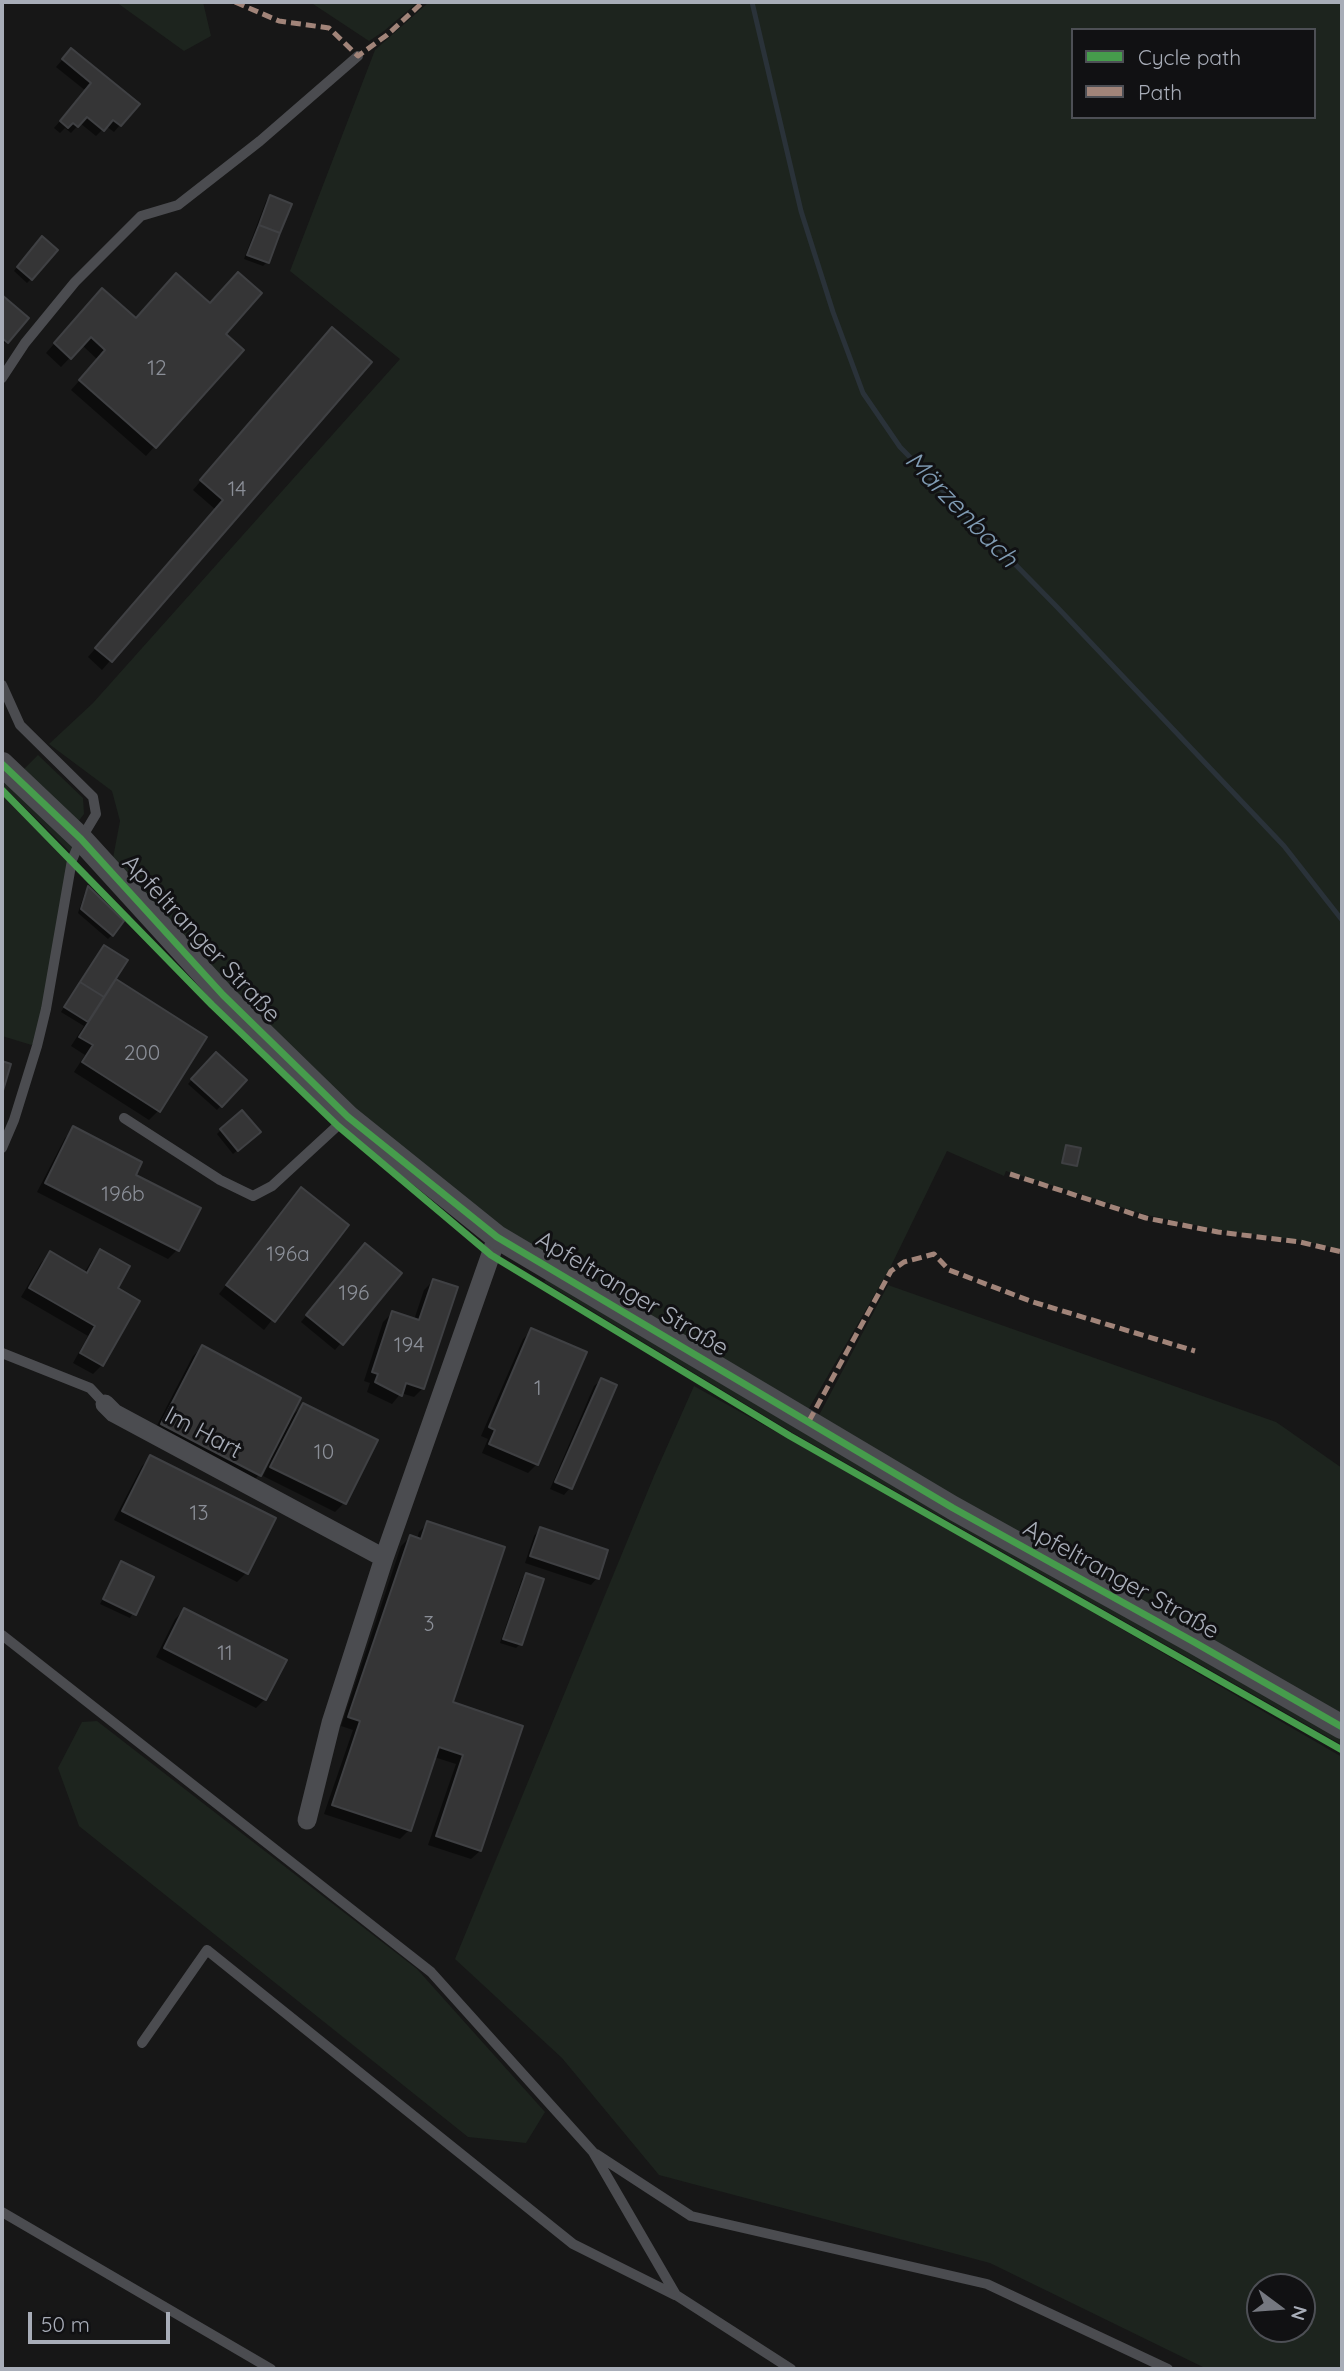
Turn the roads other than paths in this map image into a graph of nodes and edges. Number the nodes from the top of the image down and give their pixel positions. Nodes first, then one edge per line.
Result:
1 (358, 56) dead end
2 (2, 378) edge
3 (2, 684) edge
4 (2, 764) edge
5 (81, 839) junction
6 (348, 1116) junction
7 (124, 1118) dead end
8 (2, 1148) edge
9 (497, 1237) junction
10 (2, 1353) edge
11 (105, 1404) joint
12 (384, 1558) junction
13 (2, 1635) edge
14 (1342, 1727) edge
15 (307, 1820) dead end
16 (142, 2043) dead end
17 (593, 2152) junction
18 (2, 2212) edge
19 (676, 2295) junction
20 (271, 2369) edge
21 (791, 2369) edge
22 (1168, 2369) edge

1 - 2 lane
3 - 5 lane
4 - 5 street, Apfeltranger Straße
5 - 6 street, Apfeltranger Straße
5 - 8 lane
6 - 7 lane
6 - 9 street, Apfeltranger Straße
9 - 12 street
9 - 14 street, Apfeltranger Straße
10 - 11 lane, Im Hart
11 - 12 street, Im Hart
12 - 15 street
13 - 17 lane
16 - 19 lane
17 - 19 lane
17 - 22 lane
18 - 20 lane
19 - 21 lane

